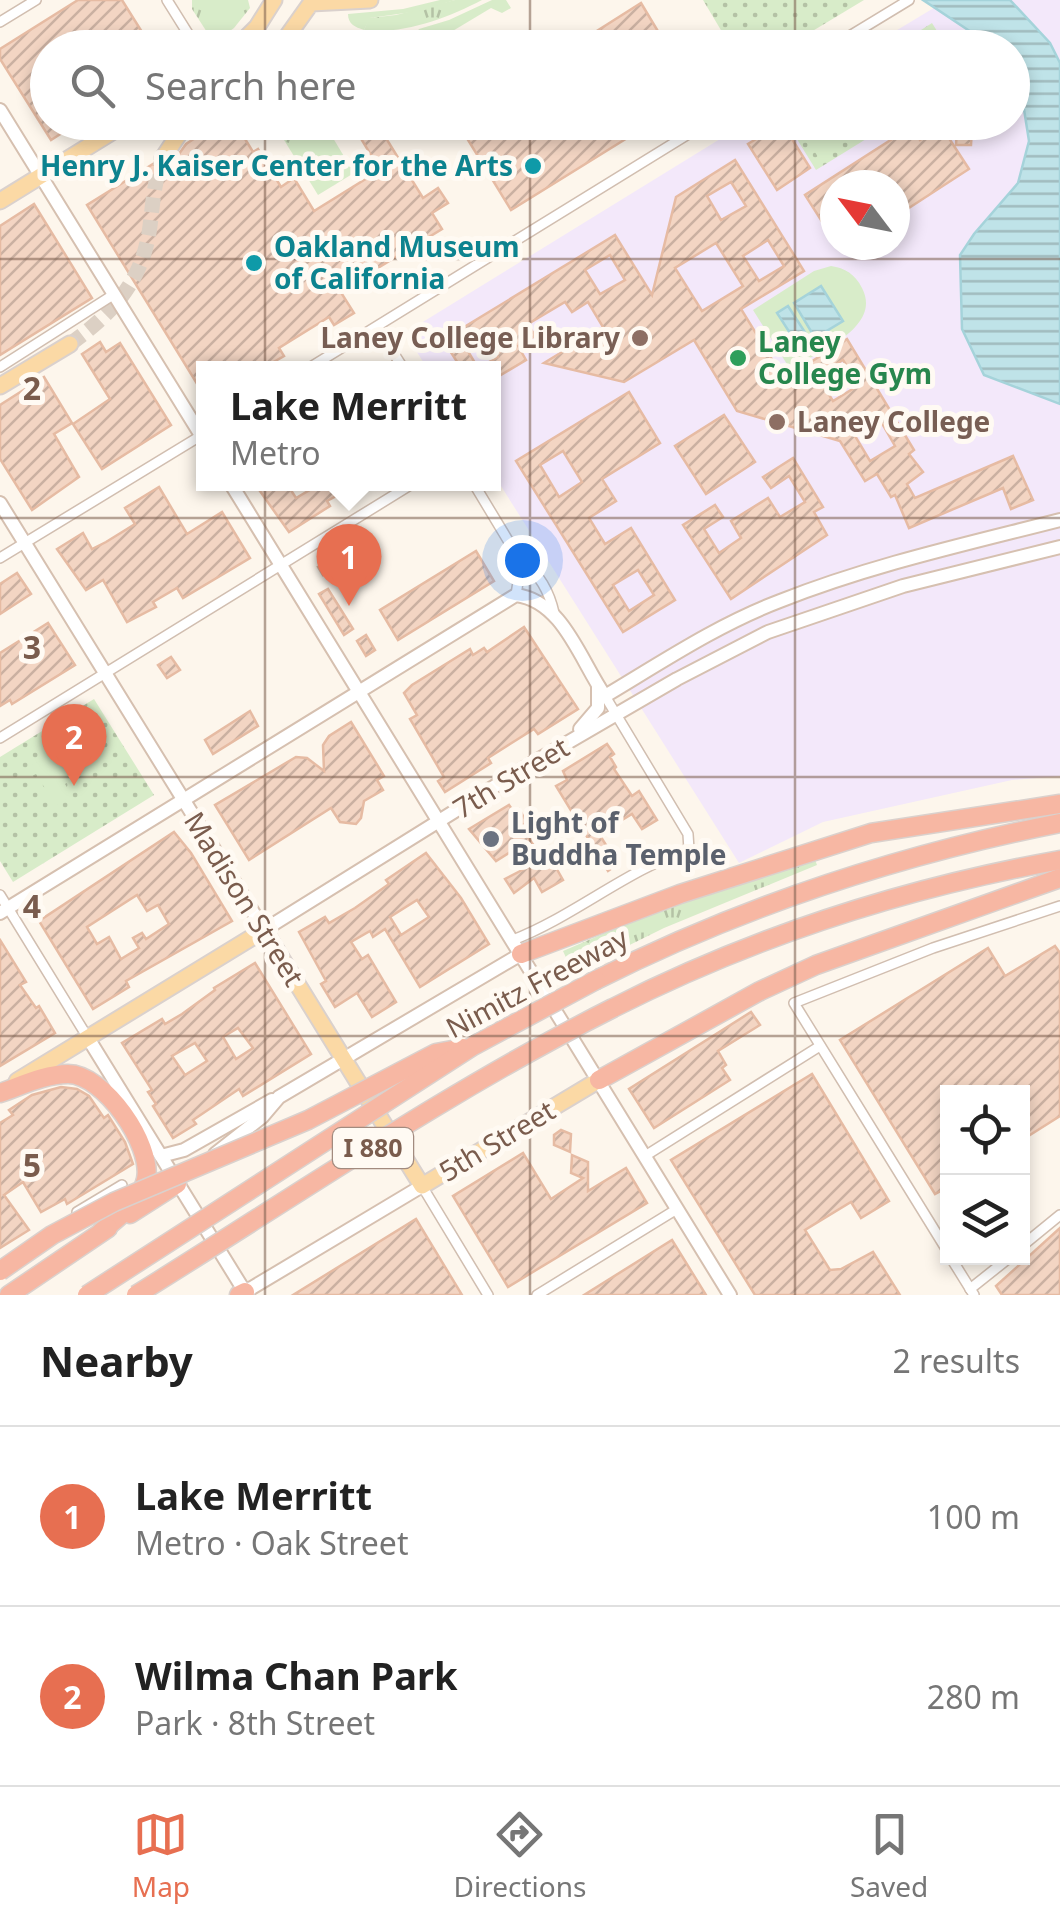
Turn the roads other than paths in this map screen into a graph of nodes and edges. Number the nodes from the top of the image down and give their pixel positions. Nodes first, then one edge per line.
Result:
1 (36, 0) edge
2 (168, 0) edge
3 (274, 0) edge
4 (370, 0) edge
5 (909, 0) edge
6 (306, 2) edge
7 (0, 22) edge
8 (186, 30) edge
9 (254, 30) edge
10 (290, 30) edge
11 (858, 30) edge
12 (0, 110) edge
13 (99, 140) edge
14 (175, 140) edge
15 (679, 140) edge
16 (163, 158) tunnel mouth
17 (41, 176) junction
18 (0, 202) edge
19 (114, 295) junction
20 (377, 327) junction
21 (70, 344) tunnel mouth
22 (321, 361) edge
23 (399, 361) edge
24 (0, 368) edge
25 (0, 386) edge
26 (196, 425) edge
27 (196, 440) edge
28 (234, 491) edge
29 (401, 491) edge
30 (478, 491) edge
31 (0, 502) edge
32 (1060, 520) edge
33 (25, 543) junction
34 (1060, 547) edge
35 (0, 558) edge
36 (521, 562) junction
37 (280, 565) junction
38 (516, 594) junction
39 (554, 613) junction
40 (105, 673) junction
41 (601, 690) junction
42 (359, 692) junction
43 (618, 715) junction
44 (0, 738) edge
45 (524, 768) junction
46 (184, 800) junction
47 (1060, 804) edge
48 (440, 822) junction
49 (1060, 823) edge
50 (1060, 860) edge
51 (1060, 878) edge
52 (0, 895) edge
53 (1060, 906) edge
54 (4, 911) edge
55 (264, 930) junction
56 (517, 947) junction
57 (88, 1038) junction
58 (474, 1046) junction
59 (820, 1046) junction
60 (344, 1060) junction
61 (598, 1080) junction
62 (0, 1092) edge
63 (278, 1097) junction
64 (161, 1156) junction
65 (645, 1156) junction
66 (177, 1184) junction
67 (122, 1185) dead end
68 (422, 1186) junction
69 (678, 1209) junction
70 (1060, 1215) edge
71 (101, 1232) junction
72 (1030, 1239) edge
73 (940, 1240) edge
74 (0, 1260) edge
75 (955, 1265) edge
76 (1001, 1265) edge
77 (0, 1271) edge
78 (972, 1292) edge
79 (243, 1294) edge
80 (9, 1295) edge
81 (87, 1295) edge
82 (136, 1295) edge
83 (488, 1295) edge
84 (537, 1295) edge
85 (730, 1295) edge

1 - 7 street
2 - 8 street
3 - 9 main road
4 - 6 main road
5 - 11 street
6 - 10 main road
12 - 17 main road
13 - 17 main road
14 - 16 main road
15 - 20 street
17 - 18 main road
17 - 19 main road
19 - 24 street
19 - 26 main road
20 - 22 street
20 - 23 street
21 - 25 main road
27 - 33 street
28 - 37 main road
29 - 37 street
30 - 36 street
31 - 33 main road, Madison Street
32 - 41 main road
33 - 35 street
33 - 40 main road, Madison Street
34 - 43 main road, 7th Street
36 - 38 street
36 - 39 street
37 - 40 street
37 - 42 main road
38 - 39 main road
38 - 42 main road
39 - 41 main road
40 - 44 street
40 - 46 main road, Madison Street
41 - 43 street
41 - 45 main road
42 - 46 main road
42 - 48 main road
43 - 45 main road, 7th Street
43 - 56 street
45 - 48 main road, 7th Street
46 - 54 main road
46 - 55 main road, Madison Street
47 - 56 highway
48 - 55 main road, 7th Street
48 - 56 main road
49 - 58 highway, Nimitz Freeway / I 880, bridge
50 - 82 highway, Nimitz Freeway / I 880, bridge
51 - 61 highway
52 - 54 street
53 - 59 street
54 - 57 street
55 - 57 main road, 7th Street
55 - 60 main road, Madison Street
56 - 60 main road
56 - 61 main road
57 - 62 main road, 7th Street
57 - 64 main road
58 - 77 highway, bridge
58 - 81 highway, Nimitz Freeway / I 880, bridge
59 - 65 street
59 - 73 street
60 - 63 main road
60 - 68 main road, Madison Street
61 - 65 main road
61 - 68 main road, 5th Street
62 - 71 highway
63 - 64 main road
63 - 66 main road
64 - 66 main road
65 - 69 main road
66 - 71 highway
66 - 79 main road
67 - 74 street
68 - 79 main road, 5th Street
68 - 83 street, Madison Street
69 - 84 street
69 - 85 main road
70 - 72 street
71 - 80 highway
75 - 78 street
76 - 78 street

